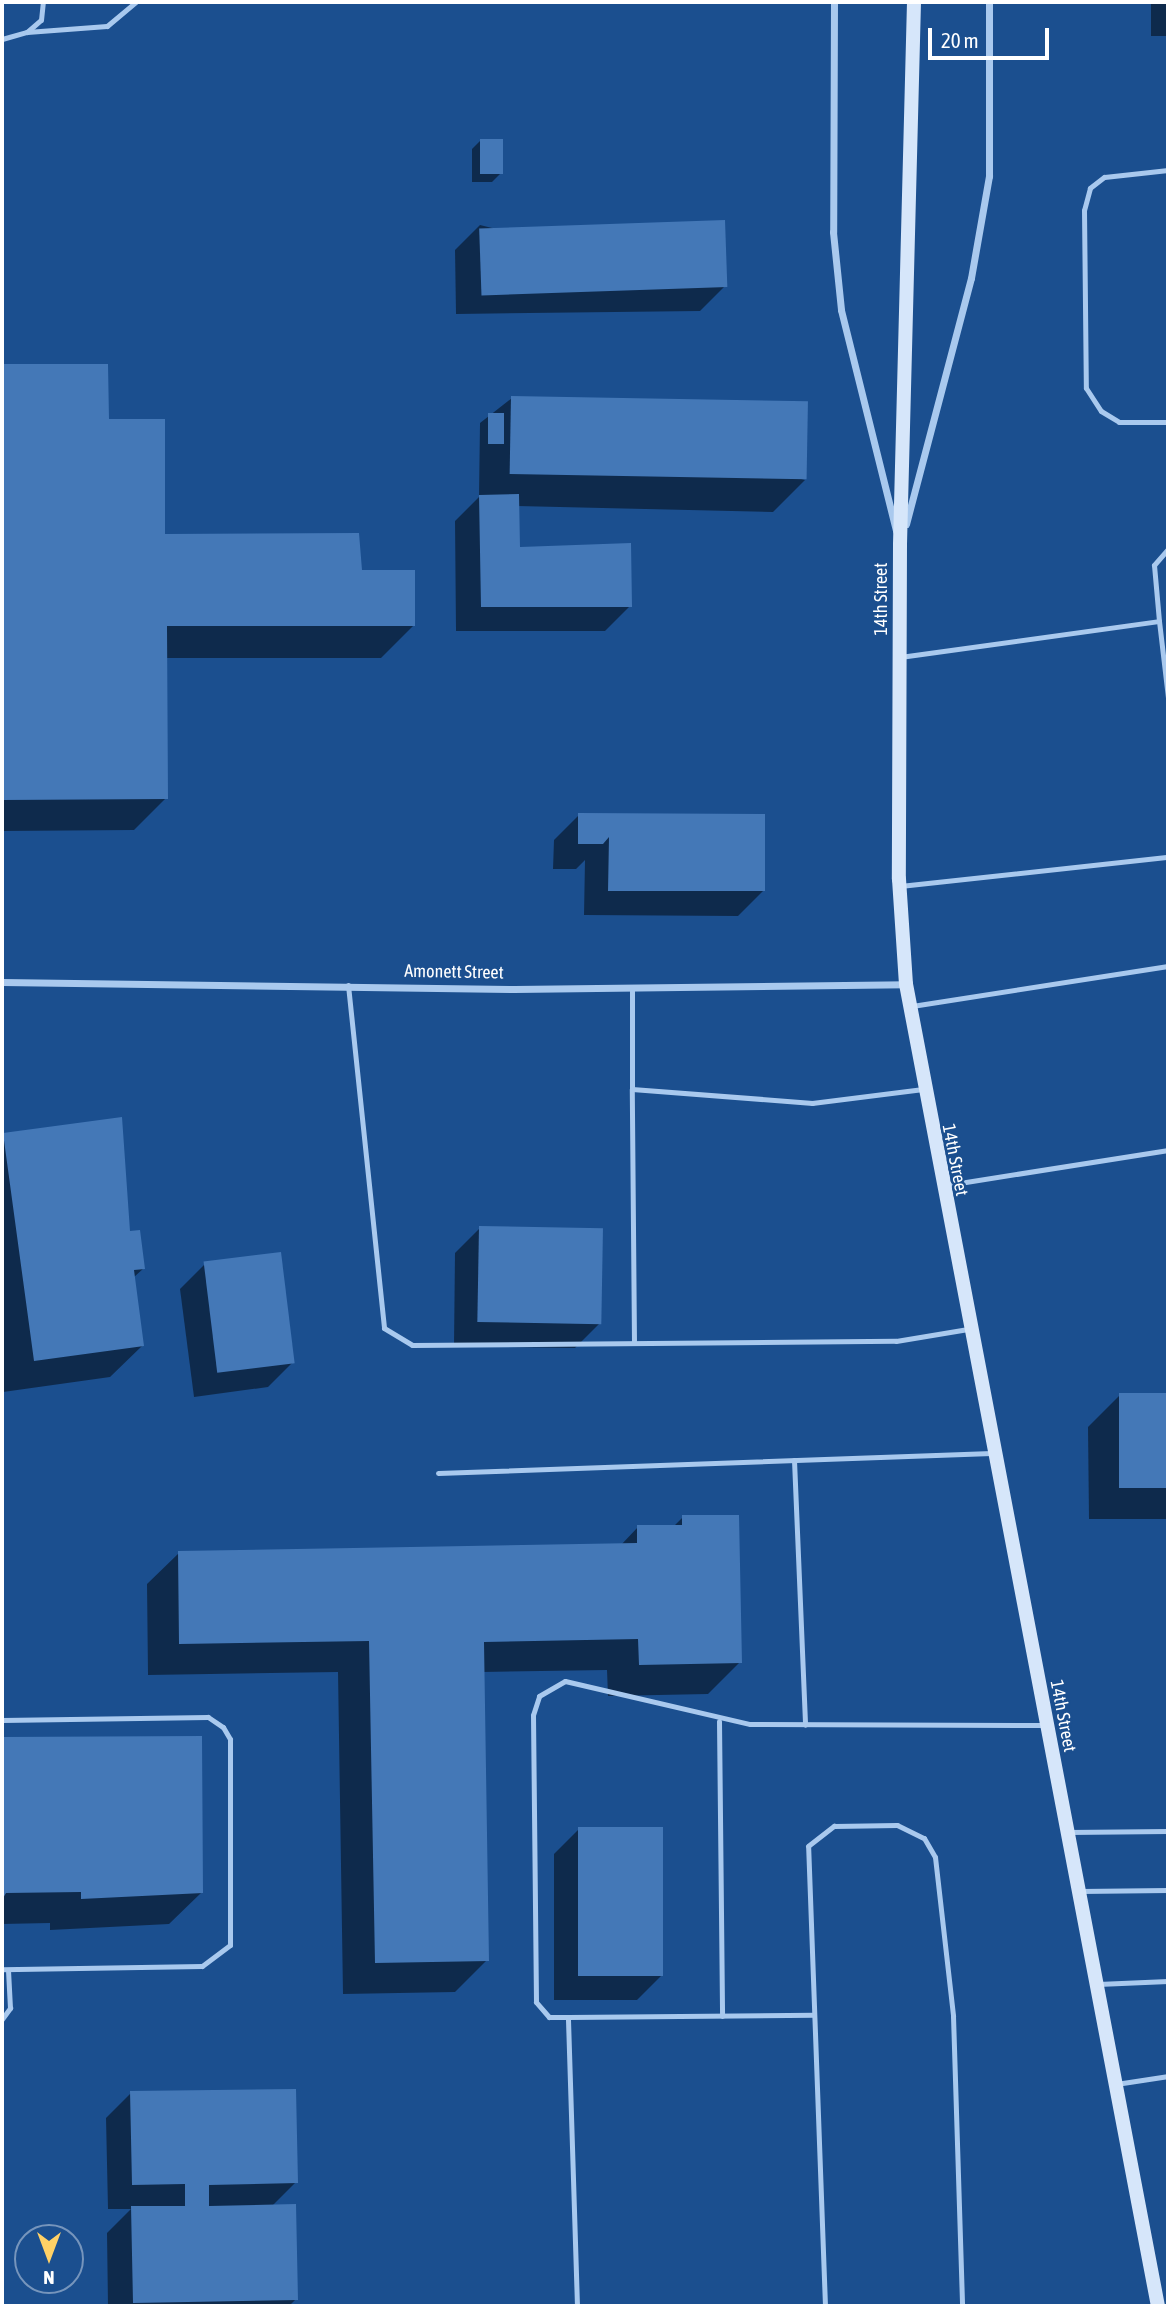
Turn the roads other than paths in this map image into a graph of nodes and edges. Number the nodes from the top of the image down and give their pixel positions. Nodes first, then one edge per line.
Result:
1 (43, 2) edge
2 (136, 2) edge
3 (834, 2) edge
4 (914, 2) edge
5 (989, 2) edge
6 (27, 32) junction
7 (2, 39) edge
8 (1168, 170) edge
9 (1168, 422) edge
10 (900, 545) junction
11 (1168, 549) edge
12 (1159, 621) junction
13 (900, 657) junction
14 (1168, 698) edge
15 (1168, 857) edge
16 (900, 886) junction
17 (1168, 966) edge
18 (2, 982) edge
19 (906, 984) junction
20 (348, 985) junction
21 (632, 988) junction
22 (910, 1006) junction
23 (632, 1089) junction
24 (923, 1089) junction
25 (1168, 1150) edge
26 (940, 1186) junction
27 (968, 1329) junction
28 (634, 1343) junction
29 (992, 1452) junction
30 (794, 1460) junction
31 (438, 1473) dead end
32 (2, 1720) edge
33 (719, 1721) junction
34 (805, 1725) junction
35 (1045, 1726) junction
36 (1168, 1831) edge
37 (1065, 1832) junction
38 (1168, 1890) edge
39 (1077, 1891) junction
40 (5, 1970) edge
41 (1168, 1980) edge
42 (1096, 1984) junction
43 (814, 2015) junction
44 (722, 2016) junction
45 (568, 2017) junction
46 (2, 2019) edge
47 (1168, 2076) edge
48 (1115, 2084) junction
49 (1160, 2297) edge
50 (577, 2306) edge
51 (825, 2306) edge
52 (962, 2306) edge

1 - 6 lane
2 - 6 lane
3 - 10 street
4 - 10 street, 14th Street
5 - 10 street
6 - 7 lane
8 - 9 lane
10 - 13 street, 14th Street
11 - 12 lane
12 - 13 lane
12 - 14 lane
13 - 16 street, 14th Street
15 - 16 lane
16 - 19 street, 14th Street
17 - 22 lane
18 - 20 street, Amonett Street
19 - 21 street, Amonett Street
19 - 22 street, 14th Street
20 - 21 street, Amonett Street
20 - 28 lane
21 - 23 lane
22 - 24 street, 14th Street
23 - 24 lane
23 - 28 lane
24 - 26 street, 14th Street
25 - 26 lane
26 - 27 street, 14th Street
27 - 28 lane
27 - 29 street, 14th Street
29 - 30 lane
29 - 35 street, 14th Street
30 - 31 lane
30 - 34 lane
32 - 40 lane
33 - 34 lane
33 - 44 lane
33 - 45 lane
34 - 35 lane
35 - 37 street, 14th Street
36 - 37 lane
37 - 39 street, 14th Street
38 - 39 lane
39 - 42 street, 14th Street
40 - 46 lane
41 - 42 lane
42 - 48 street, 14th Street
43 - 44 lane
43 - 51 lane
43 - 52 lane
44 - 45 lane
45 - 50 lane
47 - 48 lane
48 - 49 street, 14th Street

